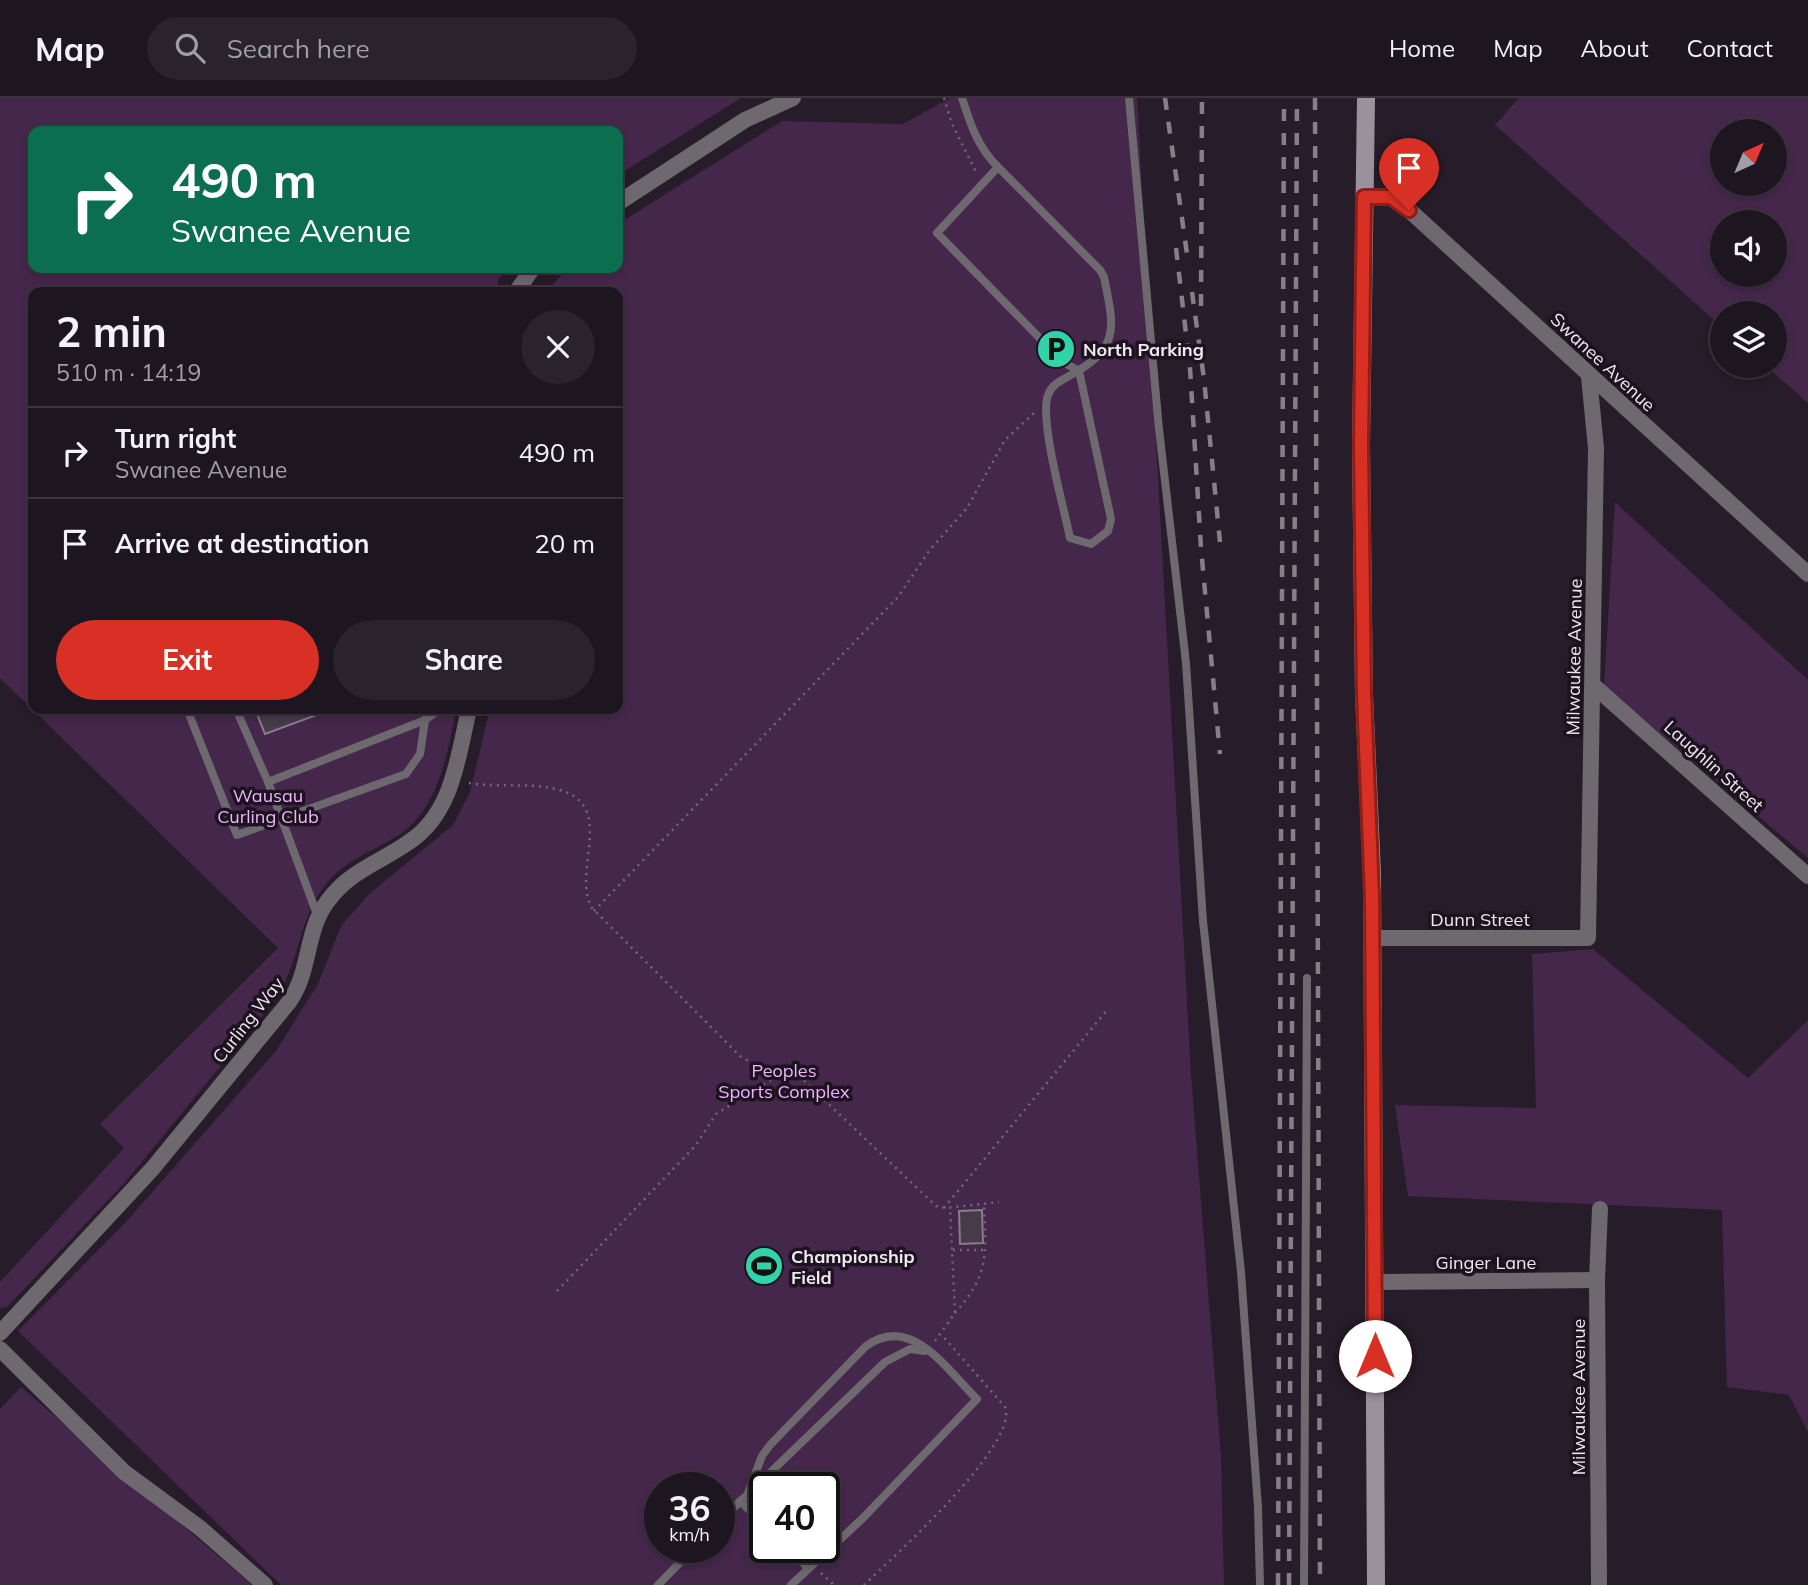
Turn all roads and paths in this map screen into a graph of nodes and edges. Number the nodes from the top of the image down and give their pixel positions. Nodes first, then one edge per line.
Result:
1 (793, 98) edge
2 (944, 98) edge
3 (962, 98) edge
4 (1129, 98) edge
5 (1366, 98) edge
6 (998, 167) junction
7 (976, 174) dead end
8 (1364, 197) junction
9 (623, 200) edge
10 (1079, 371) junction
11 (1589, 377) junction
12 (1046, 404) junction
13 (1808, 574) edge
14 (1594, 685) junction
15 (189, 714) edge
16 (238, 714) edge
17 (433, 714) edge
18 (468, 714) edge
19 (425, 720) junction
20 (452, 778) junction
21 (268, 782) junction
22 (282, 818) junction
23 (1808, 876) edge
24 (594, 911) junction
25 (318, 917) junction
26 (1373, 938) junction
27 (1588, 938) joint
28 (1307, 978) dead end
29 (1107, 1010) dead end
30 (785, 1071) junction
31 (999, 1202) dead end
32 (984, 1204) junction
33 (944, 1208) junction
34 (950, 1208) junction
35 (1600, 1209) dead end
36 (953, 1250) junction
37 (986, 1250) junction
38 (1597, 1280) junction
39 (1375, 1282) junction
40 (557, 1290) dead end
41 (955, 1313) junction
42 (0, 1333) edge
43 (941, 1334) junction
44 (0, 1349) edge
45 (928, 1352) junction
46 (748, 1493) junction
47 (740, 1501) junction
48 (735, 1506) edge
49 (749, 1510) edge
50 (679, 1563) edge
51 (806, 1563) edge
52 (810, 1566) junction
53 (265, 1585) edge
54 (658, 1585) edge
55 (791, 1585) edge
56 (834, 1585) edge
57 (864, 1585) edge
58 (1260, 1585) edge
59 (1304, 1585) edge
60 (1376, 1585) edge
61 (1599, 1585) edge

1 - 9 street
2 - 7 path
3 - 6 lane
4 - 58 lane
5 - 8 street
6 - 10 lane
6 - 10 lane
8 - 11 street, Swanee Avenue
8 - 26 street
10 - 12 lane
10 - 12 lane
11 - 13 street, Swanee Avenue
11 - 14 street, Milwaukee Avenue
12 - 24 path
14 - 23 street, Laughlin Street
14 - 27 street, Milwaukee Avenue
15 - 22 lane
16 - 21 lane
17 - 19 lane
18 - 20 street, Curling Way
19 - 21 lane
19 - 22 lane
20 - 24 path
20 - 25 street, Curling Way
21 - 22 lane
22 - 25 lane
24 - 30 path
25 - 42 street, Curling Way
26 - 27 street, Dunn Street
26 - 39 street
28 - 59 lane
29 - 33 path
30 - 33 path
30 - 40 path
31 - 32 path
32 - 34 path
32 - 37 path
33 - 34 path
34 - 36 path
35 - 38 street, Milwaukee Avenue
36 - 37 path
36 - 41 path
37 - 41 path
38 - 39 street, Ginger Lane
38 - 61 street, Milwaukee Avenue
39 - 60 street
41 - 43 path
43 - 45 path
43 - 57 path
44 - 53 street
45 - 46 lane
45 - 46 lane
45 - 52 lane
46 - 47 lane
47 - 48 lane
47 - 49 lane
50 - 54 lane
51 - 52 lane
52 - 55 lane
52 - 56 path

